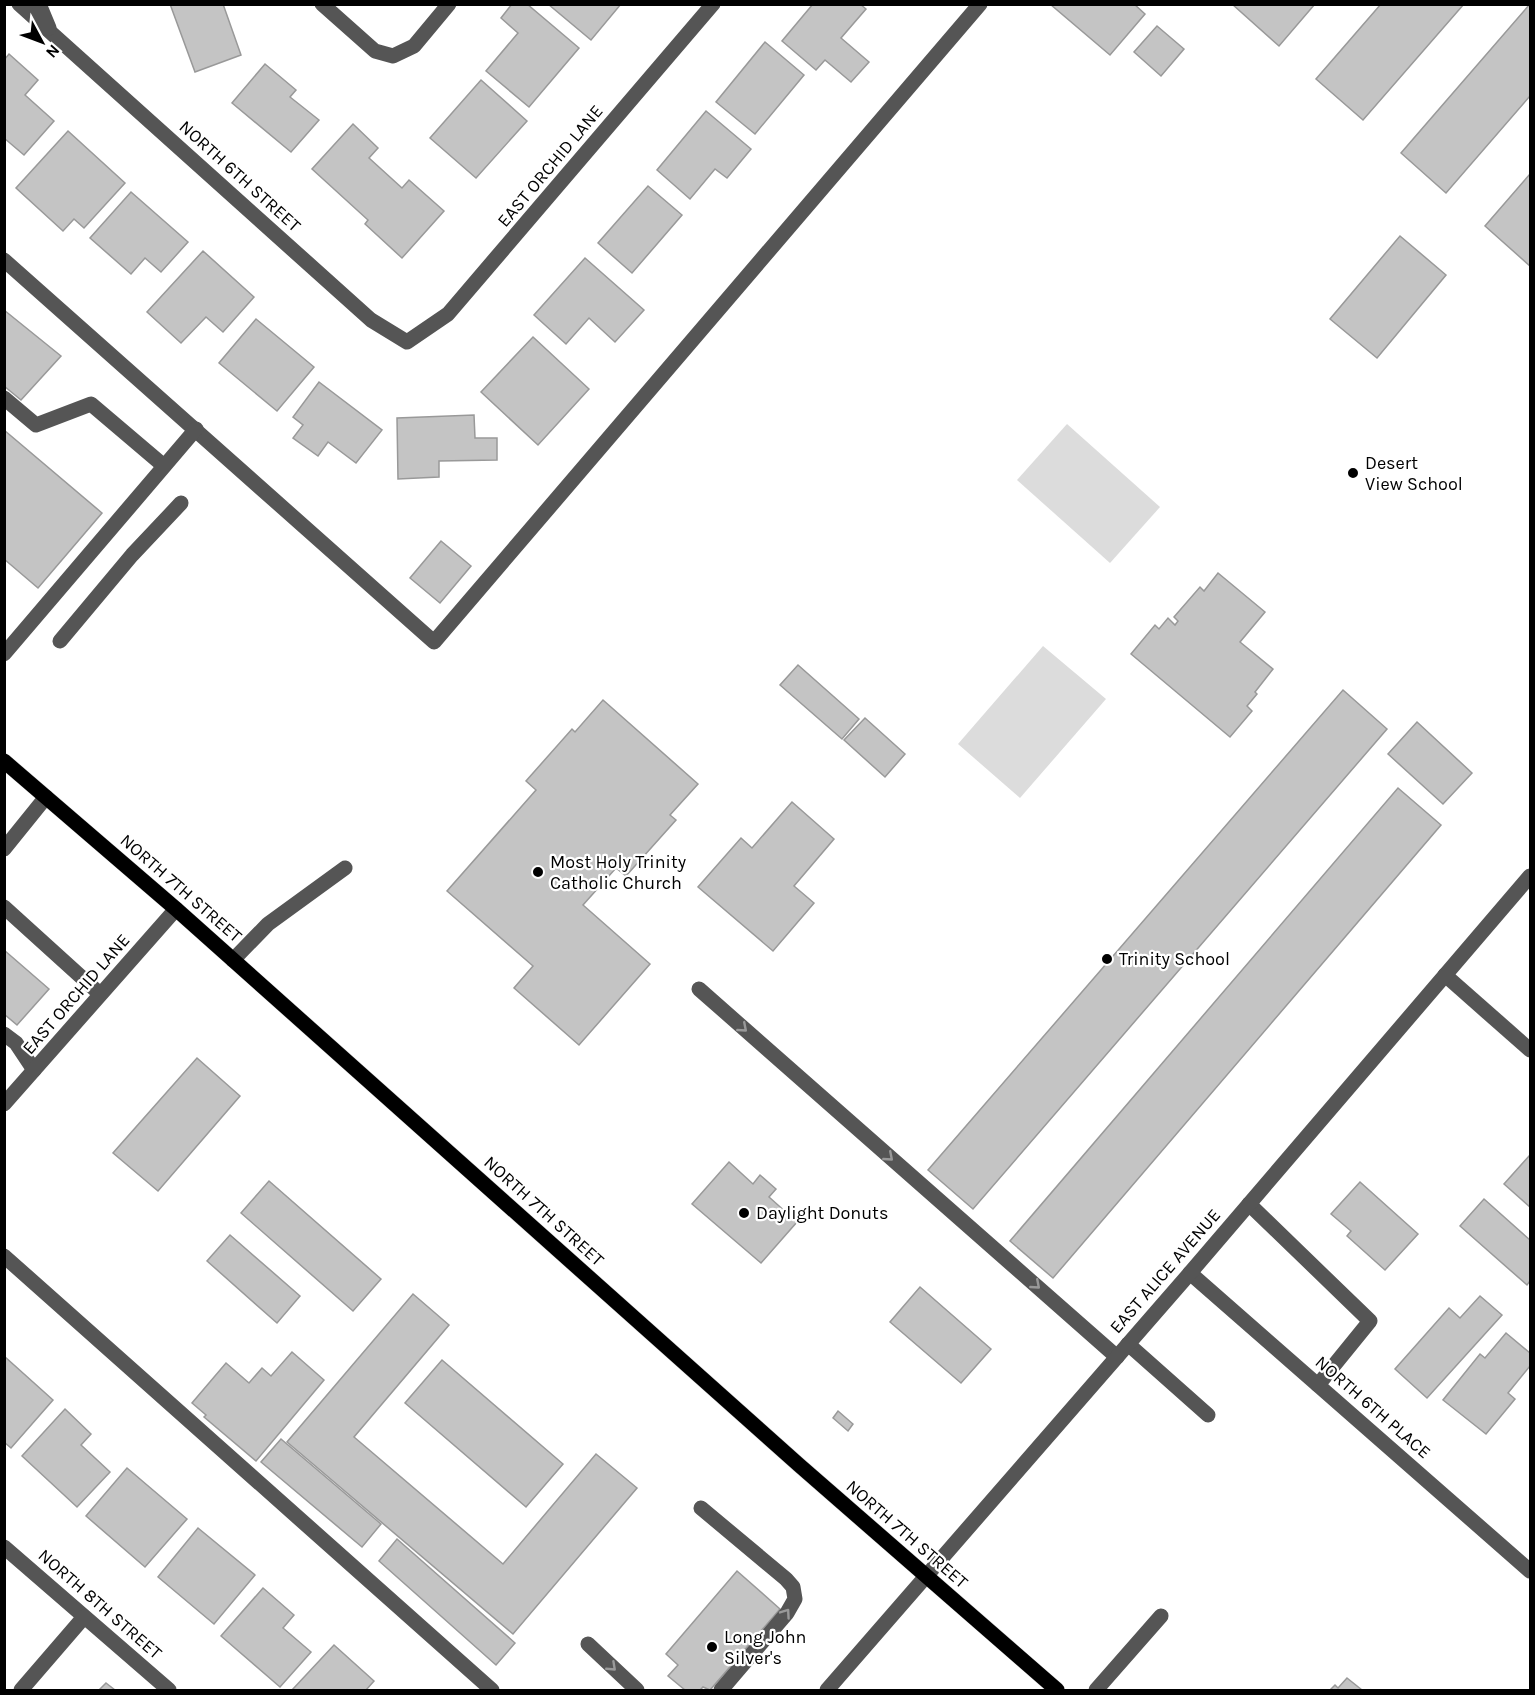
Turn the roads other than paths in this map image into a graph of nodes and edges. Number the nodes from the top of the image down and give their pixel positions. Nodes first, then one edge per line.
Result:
1 (19, 4) edge
2 (39, 4) edge
3 (322, 4) edge
4 (449, 4) edge
5 (713, 4) edge
6 (980, 4) edge
7 (52, 33) junction
8 (4, 260) edge
9 (407, 342) joint
10 (4, 398) edge
11 (196, 429) junction
12 (164, 466) junction
13 (181, 503) dead end
14 (60, 641) dead end
15 (4, 654) edge
16 (4, 761) edge
17 (46, 797) junction
18 (4, 849) edge
19 (345, 868) dead end
20 (1530, 876) edge
21 (4, 907) edge
22 (176, 909) junction
23 (233, 960) junction
24 (1445, 975) junction
25 (699, 989) dead end
26 (100, 994) junction
27 (4, 1034) edge
28 (1530, 1050) edge
29 (34, 1071) junction
30 (4, 1104) edge
31 (1249, 1204) junction
32 (4, 1256) edge
33 (1190, 1273) junction
34 (1128, 1344) junction
35 (1117, 1357) junction
36 (1318, 1385) junction
37 (1208, 1415) dead end
38 (701, 1508) dead end
39 (4, 1547) edge
40 (1530, 1571) edge
41 (926, 1577) junction
42 (1161, 1616) dead end
43 (84, 1617) junction
44 (588, 1644) dead end
45 (21, 1690) edge
46 (169, 1690) edge
47 (492, 1690) edge
48 (637, 1690) edge
49 (721, 1690) edge
50 (827, 1690) edge
51 (1057, 1690) edge
52 (1096, 1690) edge

1 - 7 street, NORTH 6TH STREET
2 - 7 street, NORTH 6TH STREET
3 - 4 street
5 - 9 street, EAST ORCHID LANE
6 - 11 street
7 - 9 street, NORTH 6TH STREET
8 - 11 street
10 - 12 street
11 - 12 street
12 - 15 street
13 - 14 street
16 - 17 main road, NORTH 7TH STREET
17 - 18 street
17 - 22 main road, NORTH 7TH STREET
19 - 23 street
20 - 24 street, EAST ALICE AVENUE
21 - 26 street
22 - 23 main road, NORTH 7TH STREET
22 - 26 street, EAST ORCHID LANE
23 - 41 main road, NORTH 7TH STREET
24 - 28 street
24 - 31 street, EAST ALICE AVENUE
25 -> 35 street
26 - 29 street, EAST ORCHID LANE
27 - 29 street
29 - 30 street, EAST ORCHID LANE
31 - 33 street, EAST ALICE AVENUE
31 - 36 street
32 - 47 street
33 - 34 street, EAST ALICE AVENUE
33 - 36 street, NORTH 6TH PLACE
34 - 35 street, EAST ALICE AVENUE
34 - 37 street
35 - 41 street, EAST ALICE AVENUE
36 - 40 street, NORTH 6TH PLACE
49 -> 38 street
39 - 43 street, NORTH 8TH STREET
41 - 50 street, EAST ALICE AVENUE
41 - 51 main road, NORTH 7TH STREET
42 - 52 street
43 - 45 street
43 - 46 street, NORTH 8TH STREET
44 -> 48 street

